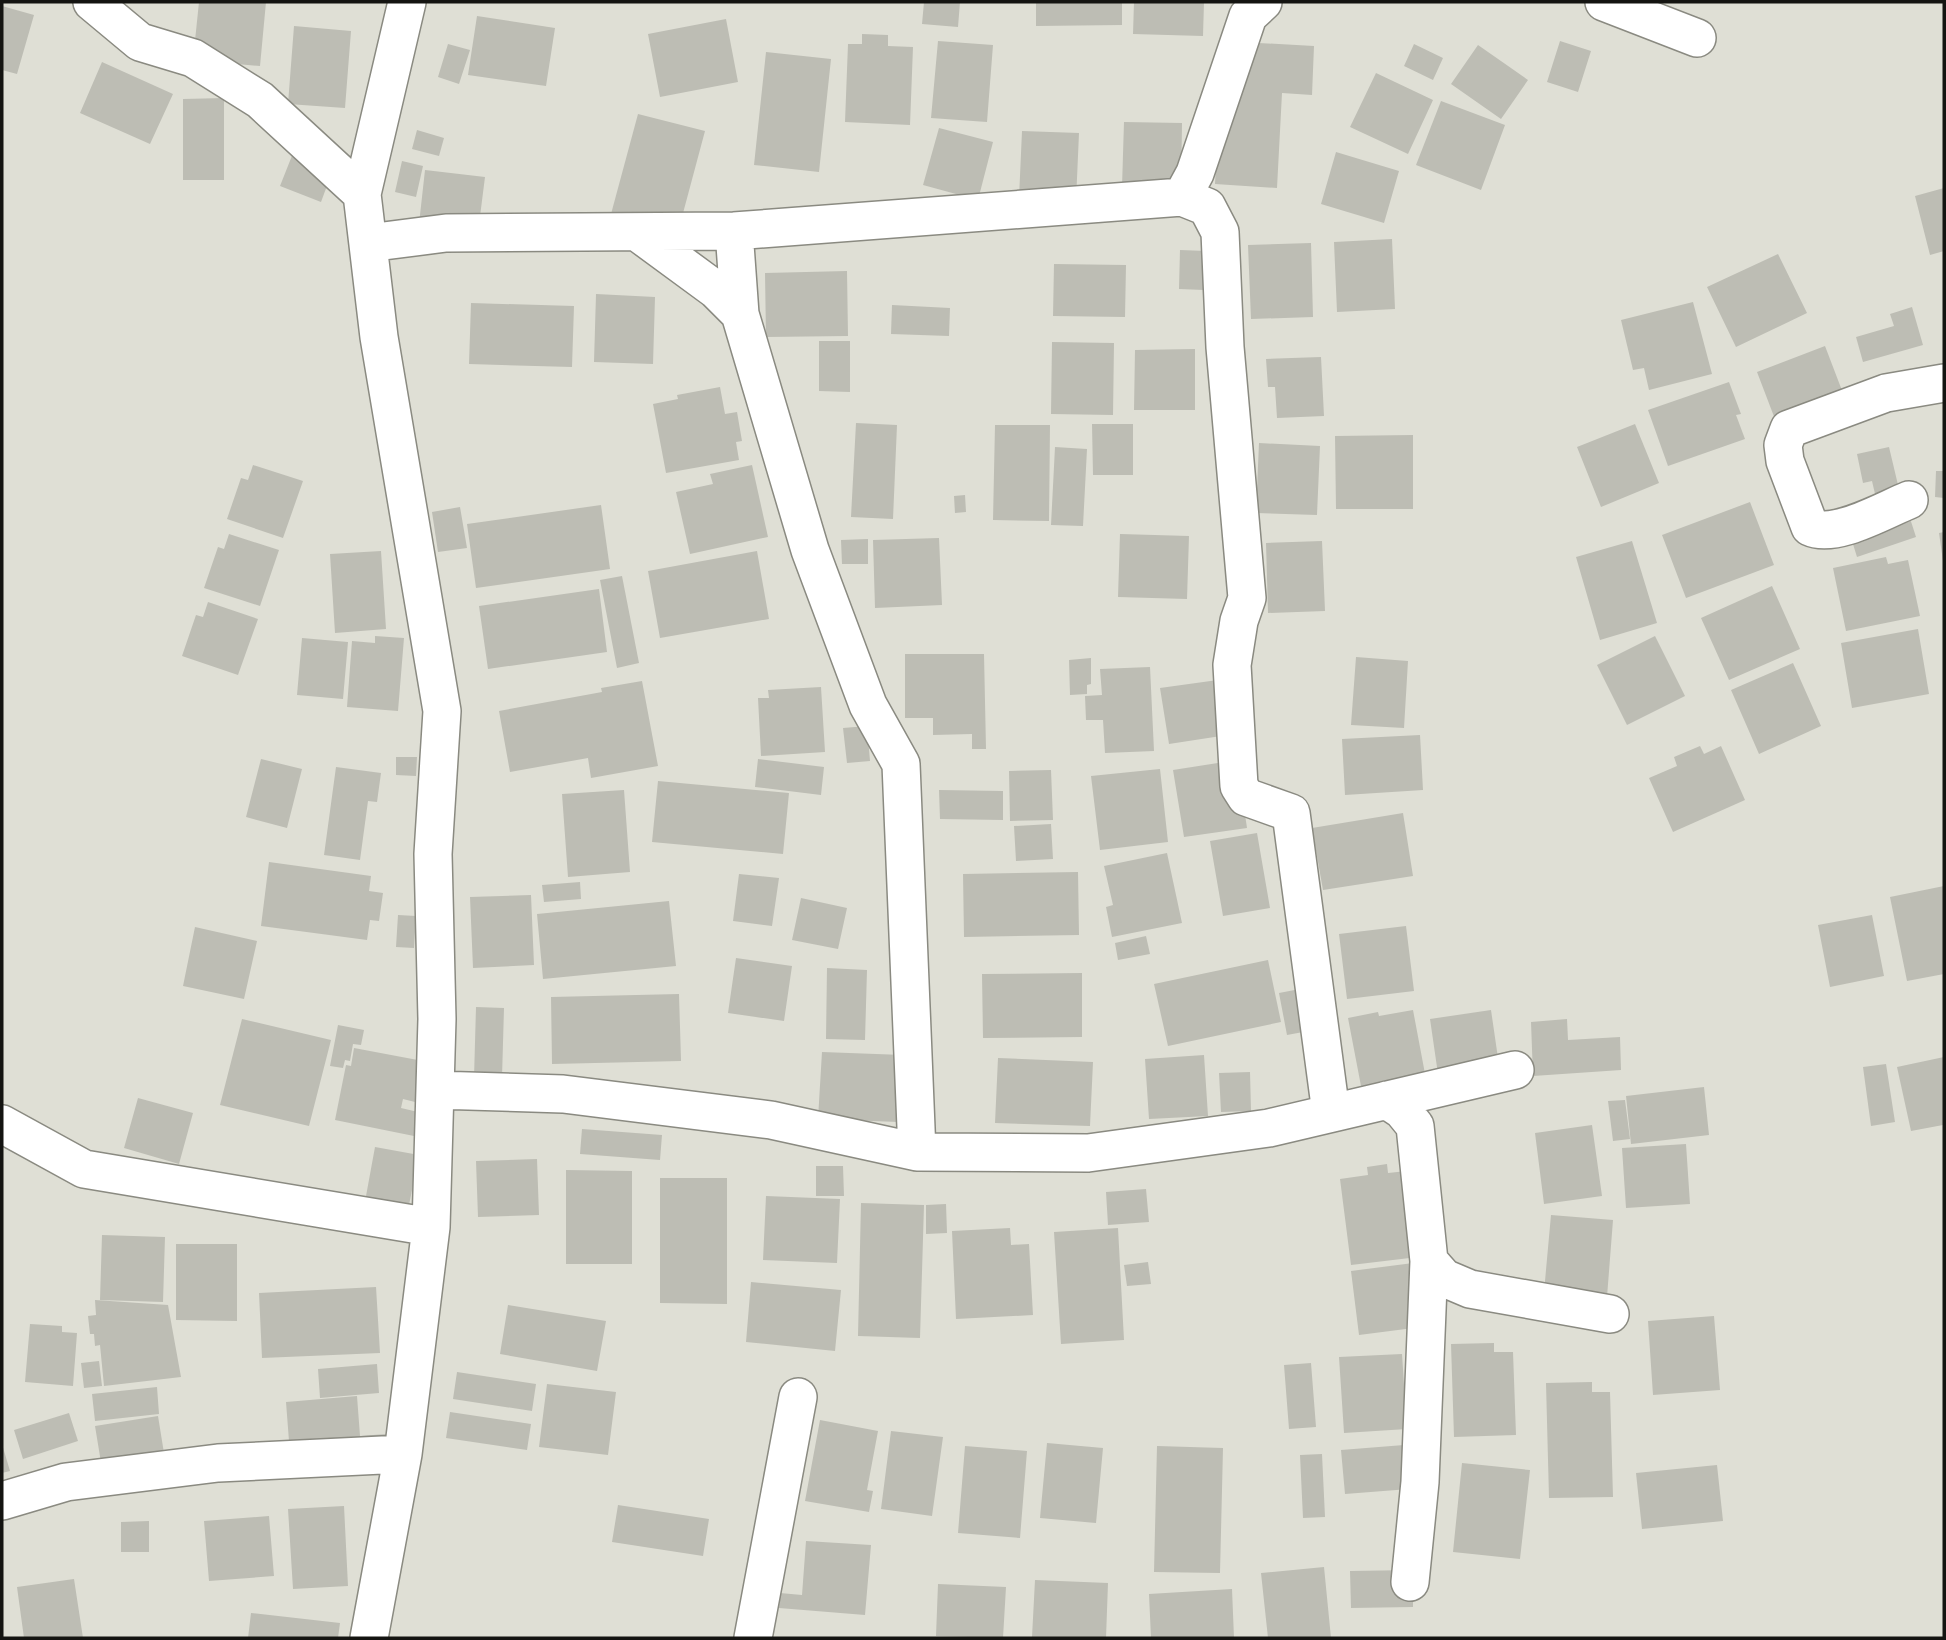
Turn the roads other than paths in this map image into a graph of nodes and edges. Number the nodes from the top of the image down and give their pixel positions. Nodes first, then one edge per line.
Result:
1 (92, 2) edge
2 (407, 2) edge
3 (1263, 2) edge
4 (1605, 2) edge
5 (1697, 38) dead end
6 (362, 194) junction
7 (1182, 197) junction
8 (734, 231) junction
9 (637, 232) junction
10 (368, 243) junction
11 (740, 314) junction
12 (1944, 383) edge
13 (1909, 500) dead end
14 (1515, 1070) dead end
15 (435, 1090) junction
16 (1387, 1100) junction
17 (1331, 1114) junction
18 (2, 1124) edge
19 (917, 1152) junction
20 (431, 1227) junction
21 (1429, 1261) junction
22 (1611, 1314) dead end
23 (798, 1397) dead end
24 (403, 1454) junction
25 (2, 1501) edge
26 (1410, 1582) dead end
27 (369, 1638) edge
28 (753, 1638) edge

1 - 6 street
2 - 6 street
3 - 7 street
4 - 5 street
6 - 10 street
7 - 8 street
7 - 17 street
8 - 9 street
8 - 11 street
9 - 10 street
9 - 11 street
10 - 15 street
11 - 19 street
12 - 13 street
14 - 16 street
15 - 19 street
15 - 20 street
16 - 17 street
16 - 21 street
17 - 19 street
18 - 20 street
20 - 24 street
21 - 22 street
21 - 26 street
23 - 28 street
24 - 25 street
24 - 27 street

